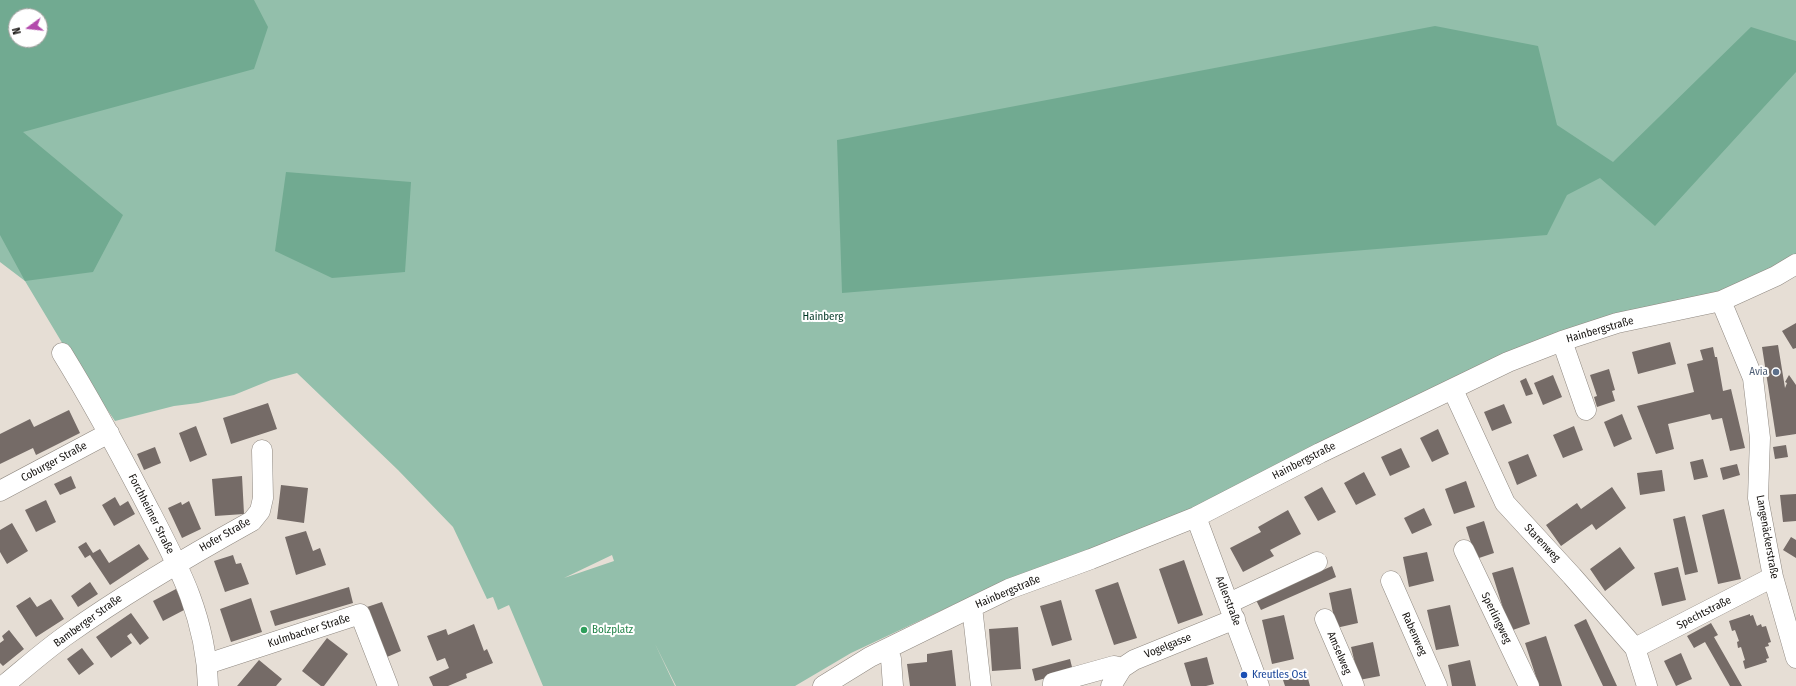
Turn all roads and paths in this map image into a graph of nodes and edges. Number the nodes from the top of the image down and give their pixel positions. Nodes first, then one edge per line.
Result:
1 (1796, 264) edge
2 (1721, 301) junction
3 (1562, 341) junction
4 (62, 353) dead end
5 (1453, 390) junction
6 (1586, 410) dead end
7 (109, 433) junction
8 (262, 450) dead end
9 (0, 491) edge
10 (1196, 517) junction
11 (1464, 550) dead end
12 (1317, 562) dead end
13 (176, 563) junction
14 (1773, 577) junction
15 (1391, 581) dead end
16 (972, 607) junction
17 (1232, 611) junction
18 (1325, 619) dead end
19 (1635, 648) junction
20 (887, 649) junction
21 (1795, 654) edge
22 (207, 664) junction
23 (1122, 668) junction
24 (3, 686) edge
25 (208, 686) edge
26 (388, 686) edge
27 (823, 686) edge
28 (893, 686) edge
29 (981, 686) edge
30 (1053, 686) edge
31 (1111, 686) edge
32 (1259, 686) edge
33 (1354, 686) edge
34 (1437, 686) edge
35 (1529, 686) edge
36 (1647, 686) edge

1 - 2 street, Hainbergstraße
2 - 3 street, Hainbergstraße
2 - 14 street, Langenäckerstraße
3 - 5 street, Hainbergstraße
3 - 6 street
4 - 7 street, Forchheimer Straße
5 - 10 street, Hainbergstraße
5 - 19 street, Starenweg
7 - 9 street, Coburger Straße
7 - 13 street, Forchheimer Straße
8 - 13 street, Hofer Straße
10 - 16 street, Hainbergstraße
10 - 17 street, Adlerstraße
11 - 35 street, Sperlingweg
12 - 17 street, Vogelgasse
13 - 22 street, Forchheimer Straße
13 - 24 street, Bamberger Straße
14 - 19 street, Spechtstraße
14 - 21 street, Langenäckerstraße
15 - 34 street, Rabenweg
16 - 20 street, Hainbergstraße
16 - 29 street
17 - 23 street, Vogelgasse
17 - 32 street, Adlerstraße
18 - 33 street, Amselweg
19 - 36 street, Starenweg
20 - 27 street, Hainbergstraße
20 - 28 street
22 - 25 street, Forchheimer Straße
22 - 26 street, Kulmbacher Straße
23 - 30 street
23 - 31 street, Vogelgasse

